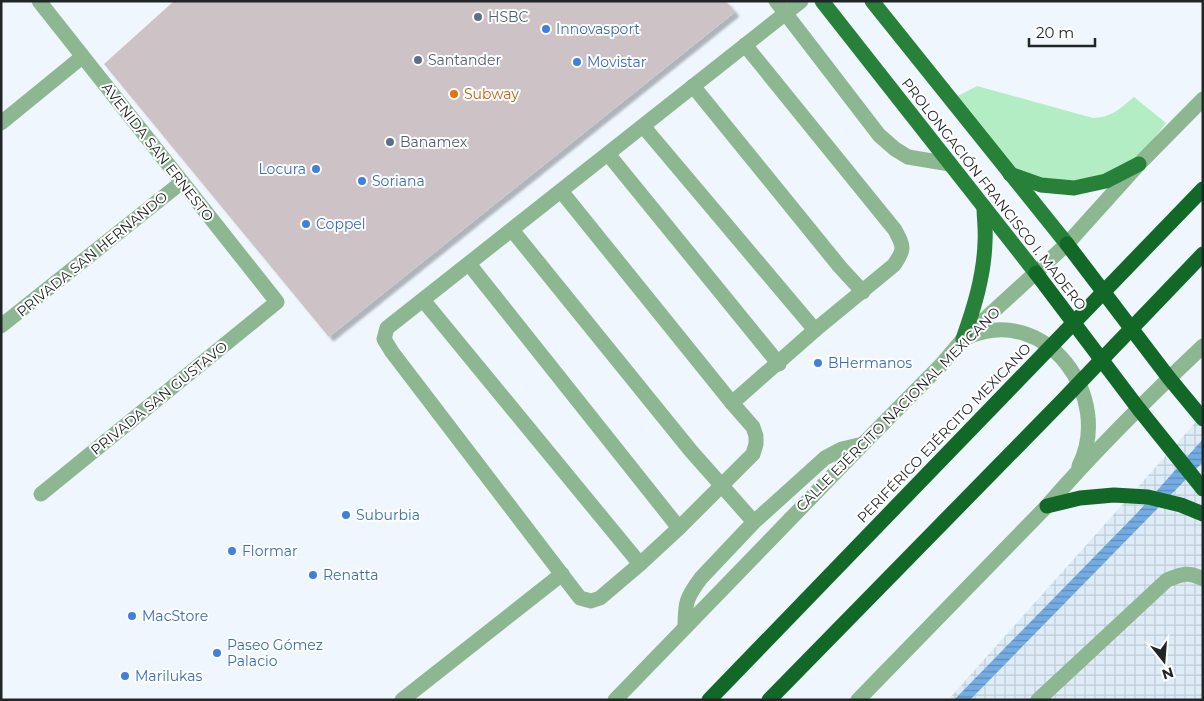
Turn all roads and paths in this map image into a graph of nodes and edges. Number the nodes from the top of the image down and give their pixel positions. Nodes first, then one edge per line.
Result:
1 (39, 1) edge
2 (801, 1) edge
3 (822, 1) edge
4 (872, 1) edge
5 (781, 7) edge
6 (745, 45) junction
7 (82, 57) junction
8 (693, 86) junction
9 (1203, 99) edge
10 (1, 123) edge
11 (643, 126) junction
12 (608, 154) junction
13 (950, 164) junction
14 (1139, 164) junction
15 (1010, 174) junction
16 (182, 182) junction
17 (1203, 189) edge
18 (561, 191) junction
19 (984, 207) junction
20 (512, 230) junction
21 (1066, 244) junction
22 (1203, 254) edge
23 (469, 264) junction
24 (1036, 273) junction
25 (863, 292) junction
26 (424, 300) junction
27 (277, 302) joint
28 (1, 326) edge
29 (816, 330) junction
30 (963, 340) junction
31 (1203, 346) edge
32 (779, 364) junction
33 (1168, 378) junction
34 (732, 403) junction
35 (1138, 408) junction
36 (1203, 419) edge
37 (863, 444) junction
38 (1074, 474) junction
39 (722, 486) junction
40 (1203, 488) edge
41 (41, 494) dead end
42 (1048, 506) junction
43 (1203, 514) edge
44 (754, 522) junction
45 (679, 528) junction
46 (640, 564) junction
47 (562, 574) junction
48 (1203, 579) edge
49 (685, 627) junction
50 (402, 700) edge
51 (615, 700) edge
52 (708, 700) edge
53 (769, 700) edge
54 (858, 700) edge
55 (1038, 700) edge

1 - 7 street, AVENIDA SAN ERNESTO
2 - 5 street
3 - 13 main road, PROLONGACIÓN FRANCISCO I. MADERO
4 - 15 main road, PROLONGACIÓN FRANCISCO I. MADERO
5 - 6 street
5 - 13 street
6 - 8 street
6 - 25 street
7 - 10 street
7 - 16 street, AVENIDA SAN ERNESTO
8 - 11 street
8 - 25 street
9 - 14 street, CALLE EJÉRCITO NACIONAL MEXICANO
11 - 12 street
11 - 29 street
12 - 18 street
12 - 32 street
13 - 19 main road, PROLONGACIÓN FRANCISCO I. MADERO
14 - 15 main road
14 - 21 street, CALLE EJÉRCITO NACIONAL MEXICANO
15 - 21 main road, PROLONGACIÓN FRANCISCO I. MADERO
16 - 27 street, AVENIDA SAN ERNESTO
16 - 28 street, PRIVADA SAN HERNANDO
17 - 52 highway, PERIFÉRICO EJÉRCITO MEXICANO, bridge
18 - 20 street
18 - 34 street
19 - 24 main road, PROLONGACIÓN FRANCISCO I. MADERO
19 - 30 main road
20 - 23 street
20 - 39 street
21 - 24 street, CALLE EJÉRCITO NACIONAL MEXICANO
21 - 33 highway, PROLONGACIÓN FRANCISCO I. MADERO
22 - 53 highway, bridge
23 - 26 street
23 - 45 street
24 - 30 street, CALLE EJÉRCITO NACIONAL MEXICANO
24 - 35 highway, PROLONGACIÓN FRANCISCO I. MADERO
25 - 29 street
26 - 46 street
26 - 47 street
27 - 41 street, PRIVADA SAN GUSTAVO
29 - 32 street
30 - 37 street, CALLE EJÉRCITO NACIONAL MEXICANO
30 - 38 street
31 - 33 street
32 - 34 street
33 - 35 street
33 - 36 highway, PROLONGACIÓN FRANCISCO I. MADERO
34 - 39 street
35 - 38 street
35 - 40 highway, PROLONGACIÓN FRANCISCO I. MADERO
37 - 44 street
37 - 49 street, CALLE EJÉRCITO NACIONAL MEXICANO
38 - 42 street
39 - 44 street
39 - 45 street
42 - 43 highway
42 - 54 street
44 - 49 street
45 - 46 street
46 - 47 street
47 - 50 street
48 - 55 street
49 - 51 street, CALLE EJÉRCITO NACIONAL MEXICANO

